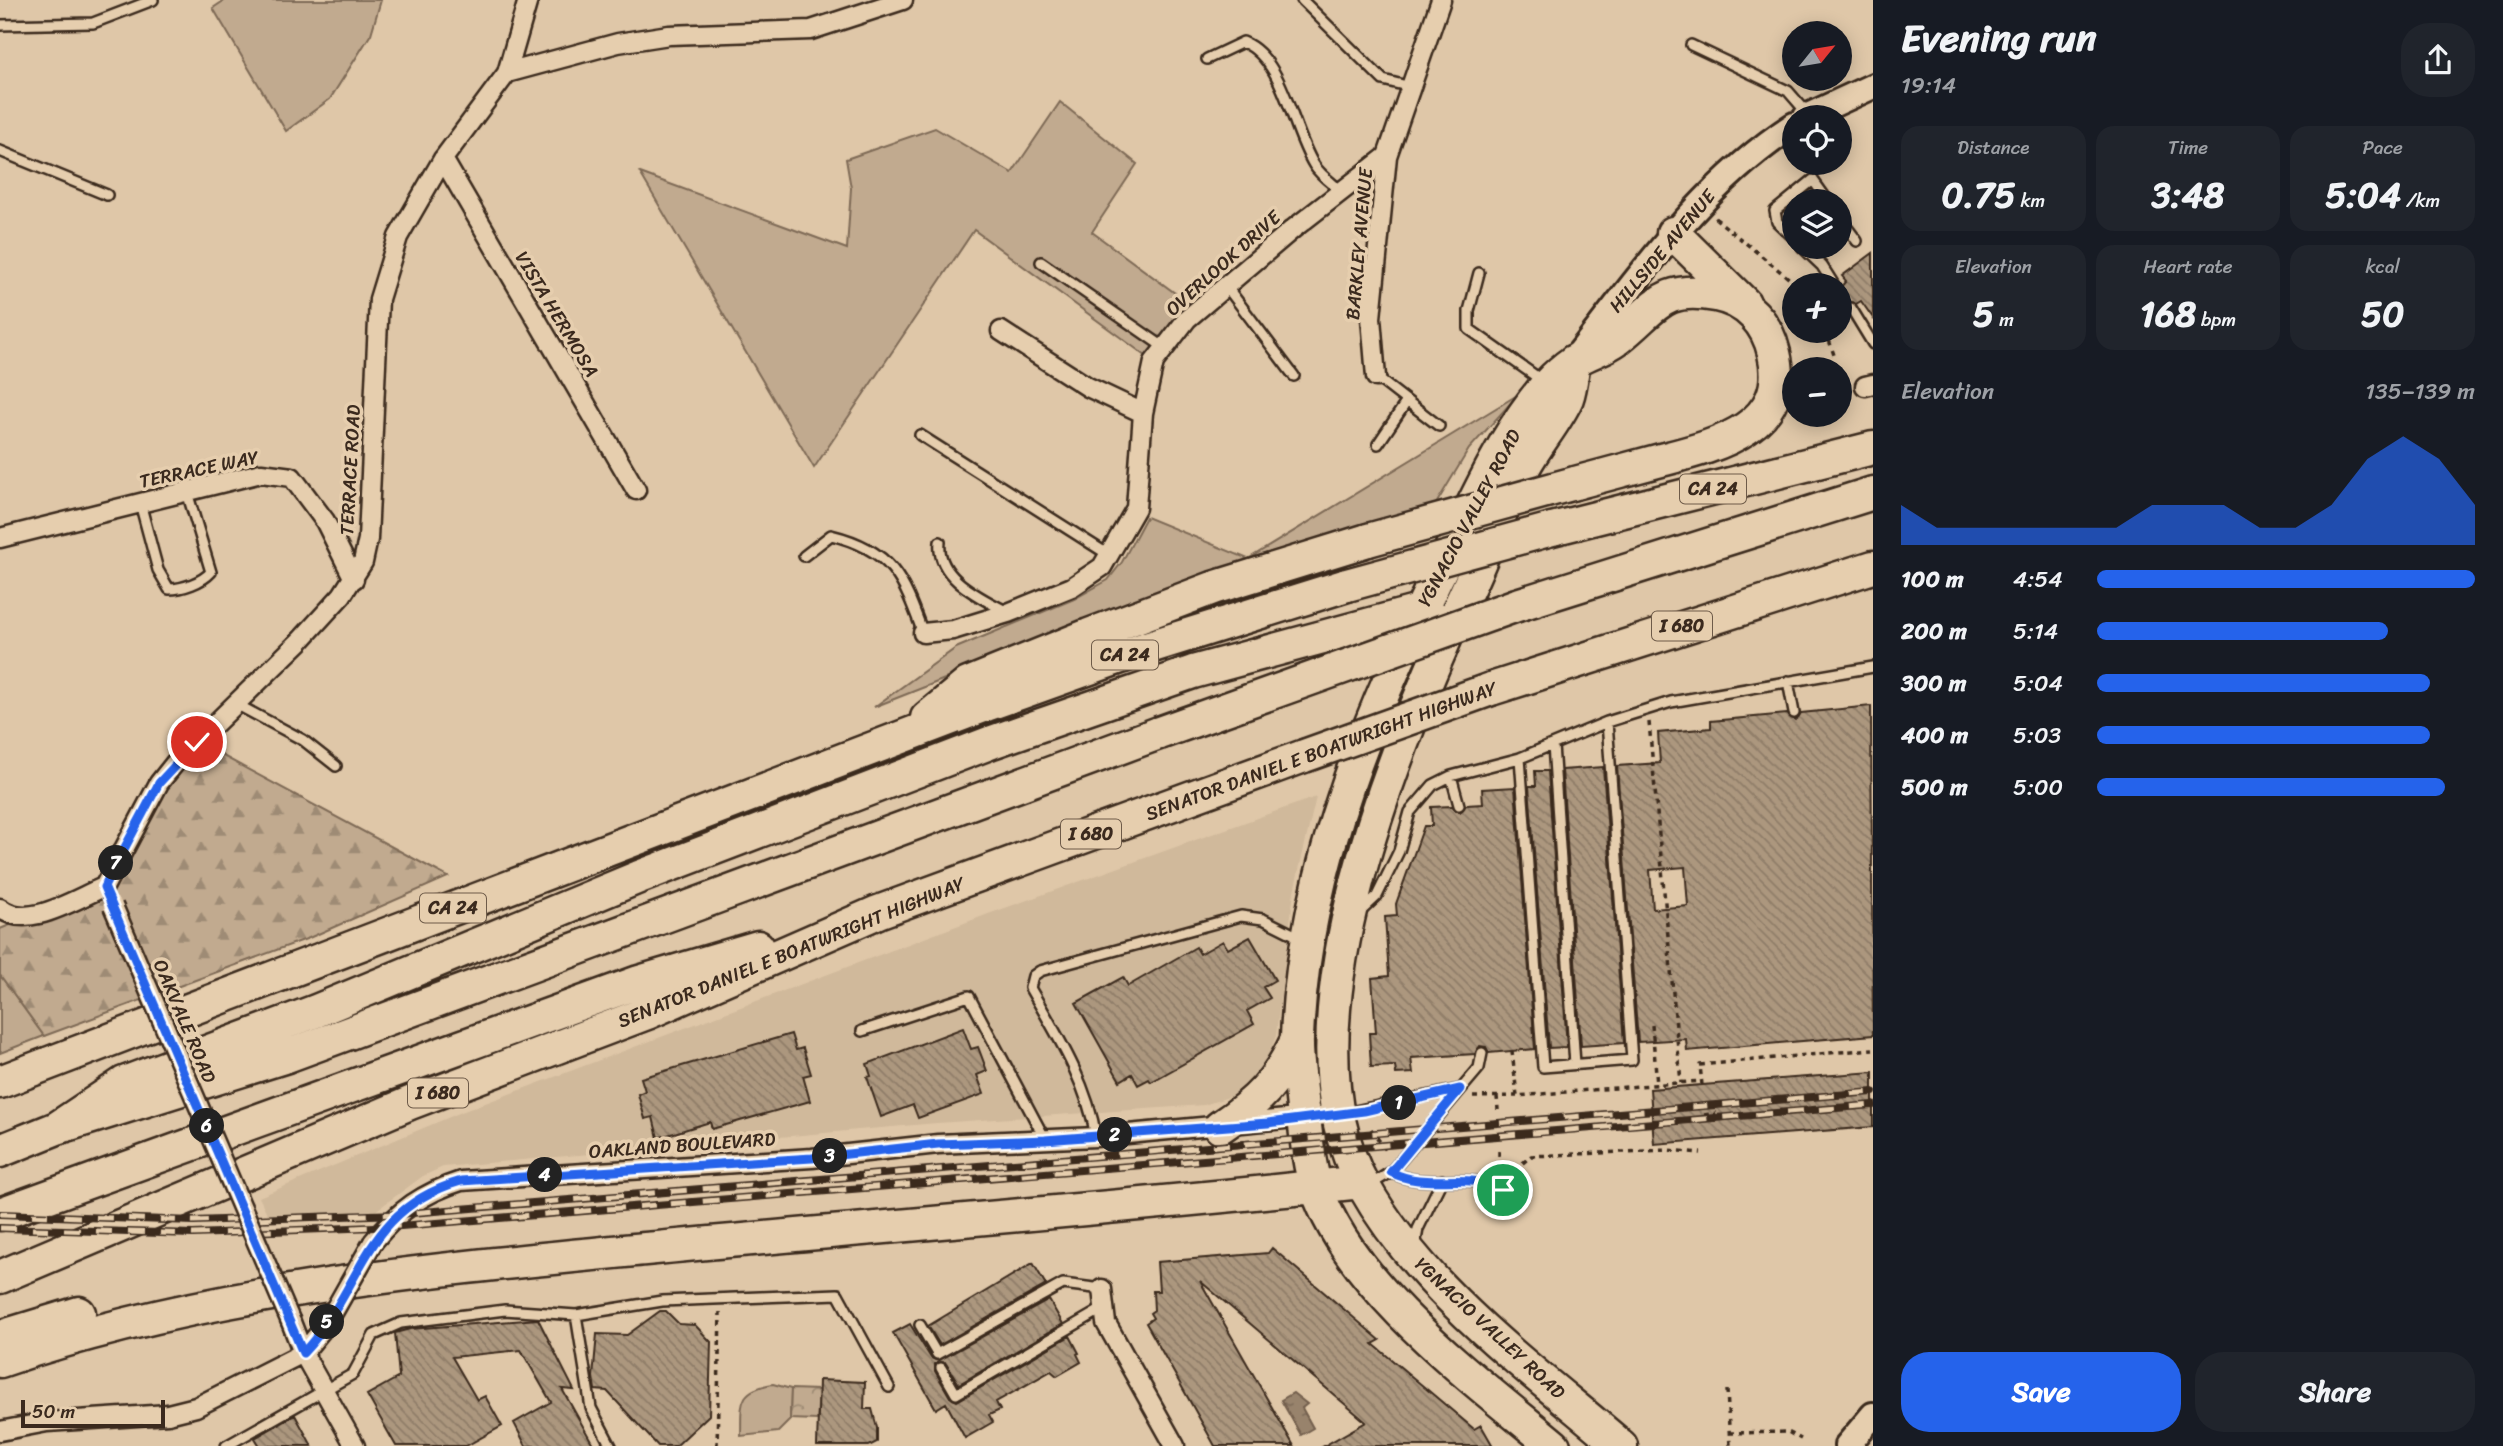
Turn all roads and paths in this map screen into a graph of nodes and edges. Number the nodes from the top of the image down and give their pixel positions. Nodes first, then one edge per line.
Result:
1 (153, 0) edge
2 (527, 0) edge
3 (903, 0) edge
4 (1302, 0) edge
5 (1441, 0) edge
6 (0, 25) edge
7 (1691, 46) dead end
8 (1207, 58) dead end
9 (507, 73) junction
10 (1873, 86) edge
11 (1411, 87) junction
12 (1795, 105) edge
13 (1833, 105) edge
14 (1782, 134) edge
15 (0, 151) edge
16 (1387, 156) junction
17 (443, 159) junction
18 (1801, 189) edge
19 (1819, 189) edge
20 (1341, 191) junction
21 (107, 195) dead end
22 (1782, 205) edge
23 (1714, 218) dead end
24 (1782, 227) edge
25 (1673, 233) junction
26 (1852, 234) edge
27 (1857, 241) dead end
28 (1815, 259) edge
29 (1041, 262) dead end
30 (1479, 273) dead end
31 (1782, 273) edge
32 (1827, 273) edge
33 (1226, 286) junction
34 (1752, 310) junction
35 (1852, 310) edge
36 (1001, 331) dead end
37 (1873, 344) edge
38 (1165, 348) junction
39 (1574, 361) junction
40 (1294, 376) dead end
41 (1376, 377) joint
42 (1548, 386) junction
43 (1407, 401) junction
44 (1143, 413) junction
45 (1439, 426) dead end
46 (920, 435) dead end
47 (1378, 444) dead end
48 (1873, 448) edge
49 (636, 490) dead end
50 (187, 492) junction
51 (1873, 493) edge
52 (140, 503) junction
53 (0, 538) edge
54 (940, 542) dead end
55 (804, 556) dead end
56 (1111, 556) junction
57 (1873, 566) edge
58 (354, 579) junction
59 (1419, 611) junction
60 (1008, 613) junction
61 (923, 633) joint
62 (1437, 656) junction
63 (1873, 667) edge
64 (1788, 681) junction
65 (236, 704) junction
66 (1648, 709) junction
67 (1794, 713) dead end
68 (1607, 722) junction
69 (907, 734) junction
70 (1553, 745) junction
71 (1520, 758) junction
72 (336, 765) dead end
73 (1451, 776) junction
74 (1459, 805) dead end
75 (104, 887) junction
76 (0, 908) edge
77 (878, 912) junction
78 (1349, 922) junction
79 (1309, 941) junction
80 (1652, 1025) dead end
81 (862, 1031) dead end
82 (1297, 1040) junction
83 (1873, 1049) edge
84 (1512, 1051) dead end
85 (1482, 1053) dead end
86 (1575, 1064) junction
87 (0, 1082) edge
88 (1681, 1083) junction
89 (1657, 1085) junction
90 (1460, 1089) junction
91 (1517, 1096) junction
92 (1471, 1097) dead end
93 (1497, 1097) junction
94 (1498, 1110) dead end
95 (1716, 1113) dead end
96 (1338, 1114) junction
97 (1704, 1115) dead end
98 (1304, 1119) junction
99 (1368, 1124) dead end
100 (1220, 1127) junction
101 (57, 1128) junction
102 (1096, 1137) junction
103 (1045, 1140) junction
104 (0, 1151) edge
105 (1499, 1151) dead end
106 (1388, 1153) dead end
107 (1701, 1153) dead end
108 (1499, 1159) dead end
109 (1391, 1172) junction
110 (1511, 1179) dead end
111 (1442, 1180) junction
112 (1361, 1182) junction
113 (1316, 1187) junction
114 (1503, 1190) dead end
115 (0, 1214) edge
116 (1413, 1258) junction
117 (415, 1271) junction
118 (0, 1278) edge
119 (1102, 1289) joint
120 (720, 1298) junction
121 (1104, 1308) junction
122 (576, 1315) junction
123 (920, 1325) dead end
124 (0, 1338) edge
125 (303, 1353) junction
126 (0, 1361) edge
127 (941, 1368) dead end
128 (889, 1387) dead end
129 (324, 1390) junction
130 (1727, 1390) dead end
131 (1873, 1415) edge
132 (0, 1431) edge
133 (1730, 1433) junction
134 (1801, 1439) dead end
135 (226, 1446) edge
136 (355, 1446) edge
137 (611, 1446) edge
138 (718, 1446) edge
139 (1175, 1446) edge
140 (1554, 1446) edge
141 (1621, 1446) edge
142 (1730, 1446) edge
143 (1847, 1446) edge

1 - 6 lane
2 - 9 street, TERRACE ROAD
3 - 9 street
4 - 11 lane
5 - 11 street
7 - 12 lane
8 - 20 lane
9 - 17 street, TERRACE ROAD
10 - 13 street, HILLSIDE AVENUE
11 - 16 street
14 - 25 street, HILLSIDE AVENUE
15 - 21 lane
16 - 20 street, OVERLOOK DRIVE
16 - 41 street, BARKLEY AVENUE
17 - 49 street, VISTA HERMOSA
17 - 58 street, TERRACE ROAD
18 - 19 lane
20 - 33 street, OVERLOOK DRIVE
22 - 24 lane
23 - 31 path
25 - 34 highway
25 - 39 street, HILLSIDE AVENUE
26 - 27 lane
28 - 32 lane
29 - 38 lane
30 - 42 lane
33 - 38 street, OVERLOOK DRIVE
33 - 40 lane
34 - 39 highway
34 - 69 highway, bridge
35 - 37 lane
36 - 44 street
38 - 44 street, OVERLOOK DRIVE
39 - 42 highway, YGNACIO VALLEY ROAD
39 - 62 highway, YGNACIO VALLEY ROAD
41 - 43 lane
42 - 59 highway, YGNACIO VALLEY ROAD
43 - 45 lane
43 - 47 lane
44 - 56 street, OVERLOOK DRIVE
46 - 56 lane
48 - 69 highway, CA 24, bridge
50 - 52 street, TERRACE WAY
50 - 52 lane
50 - 58 street, TERRACE WAY
51 - 101 highway, bridge
52 - 53 street, TERRACE WAY
54 - 60 lane
55 - 61 lane
56 - 60 street, OVERLOOK DRIVE
57 - 77 highway, SENATOR DANIEL E BOATWRIGHT HIGHWAY / I 680, bridge
58 - 65 street, TERRACE ROAD
59 - 62 highway
59 - 79 highway, YGNACIO VALLEY ROAD
59 - 101 highway
60 - 61 street, OVERLOOK DRIVE
62 - 78 highway, YGNACIO VALLEY ROAD
63 - 64 lane
64 - 66 lane
64 - 67 lane
65 - 72 lane
65 - 75 street, TERRACE ROAD
66 - 68 lane
66 - 88 path
68 - 70 lane
68 - 86 lane
69 - 87 highway, CA 24
70 - 71 lane
70 - 86 lane
71 - 73 lane
71 - 86 lane
73 - 74 lane
73 - 78 lane
75 - 76 street
75 - 125 street, OAKVALE ROAD, bridge
77 - 115 highway
77 - 118 highway, SENATOR DANIEL E BOATWRIGHT HIGHWAY / I 680
78 - 96 highway, YGNACIO VALLEY ROAD
79 - 82 highway, YGNACIO VALLEY ROAD
79 - 102 lane
80 - 89 path
81 - 103 lane
82 - 98 highway, YGNACIO VALLEY ROAD
82 - 100 highway
83 - 88 path
84 - 91 path
85 - 90 lane
88 - 89 path
89 - 91 path
90 - 96 lane
90 - 109 lane
91 - 93 path
92 - 93 path
93 - 94 path
95 - 97 path
96 - 98 street, OAKLAND BOULEVARD
96 - 112 highway, YGNACIO VALLEY ROAD
98 - 100 street, OAKLAND BOULEVARD
98 - 113 highway, YGNACIO VALLEY ROAD
99 - 106 path
100 - 102 street, OAKLAND BOULEVARD
101 - 104 highway
102 - 103 street, OAKLAND BOULEVARD
103 - 125 street, OAKLAND BOULEVARD, bridge
105 - 108 path
107 - 110 path
109 - 111 lane
109 - 112 lane
111 - 114 lane
111 - 116 lane
112 - 113 highway
112 - 116 highway, YGNACIO VALLEY ROAD
113 - 117 highway
113 - 140 highway, YGNACIO VALLEY ROAD
116 - 141 highway, YGNACIO VALLEY ROAD
117 - 124 highway
117 - 126 highway
119 - 121 street
119 - 123 lane
120 - 122 lane
120 - 128 lane
120 - 138 path
121 - 127 lane
121 - 139 street
122 - 129 lane
122 - 137 lane
125 - 129 street, OAKVALE ROAD
125 - 132 street, OAKLAND BOULEVARD
129 - 135 lane
129 - 136 street, OAKVALE ROAD
130 - 133 path
131 - 143 street
133 - 134 path
133 - 142 path

